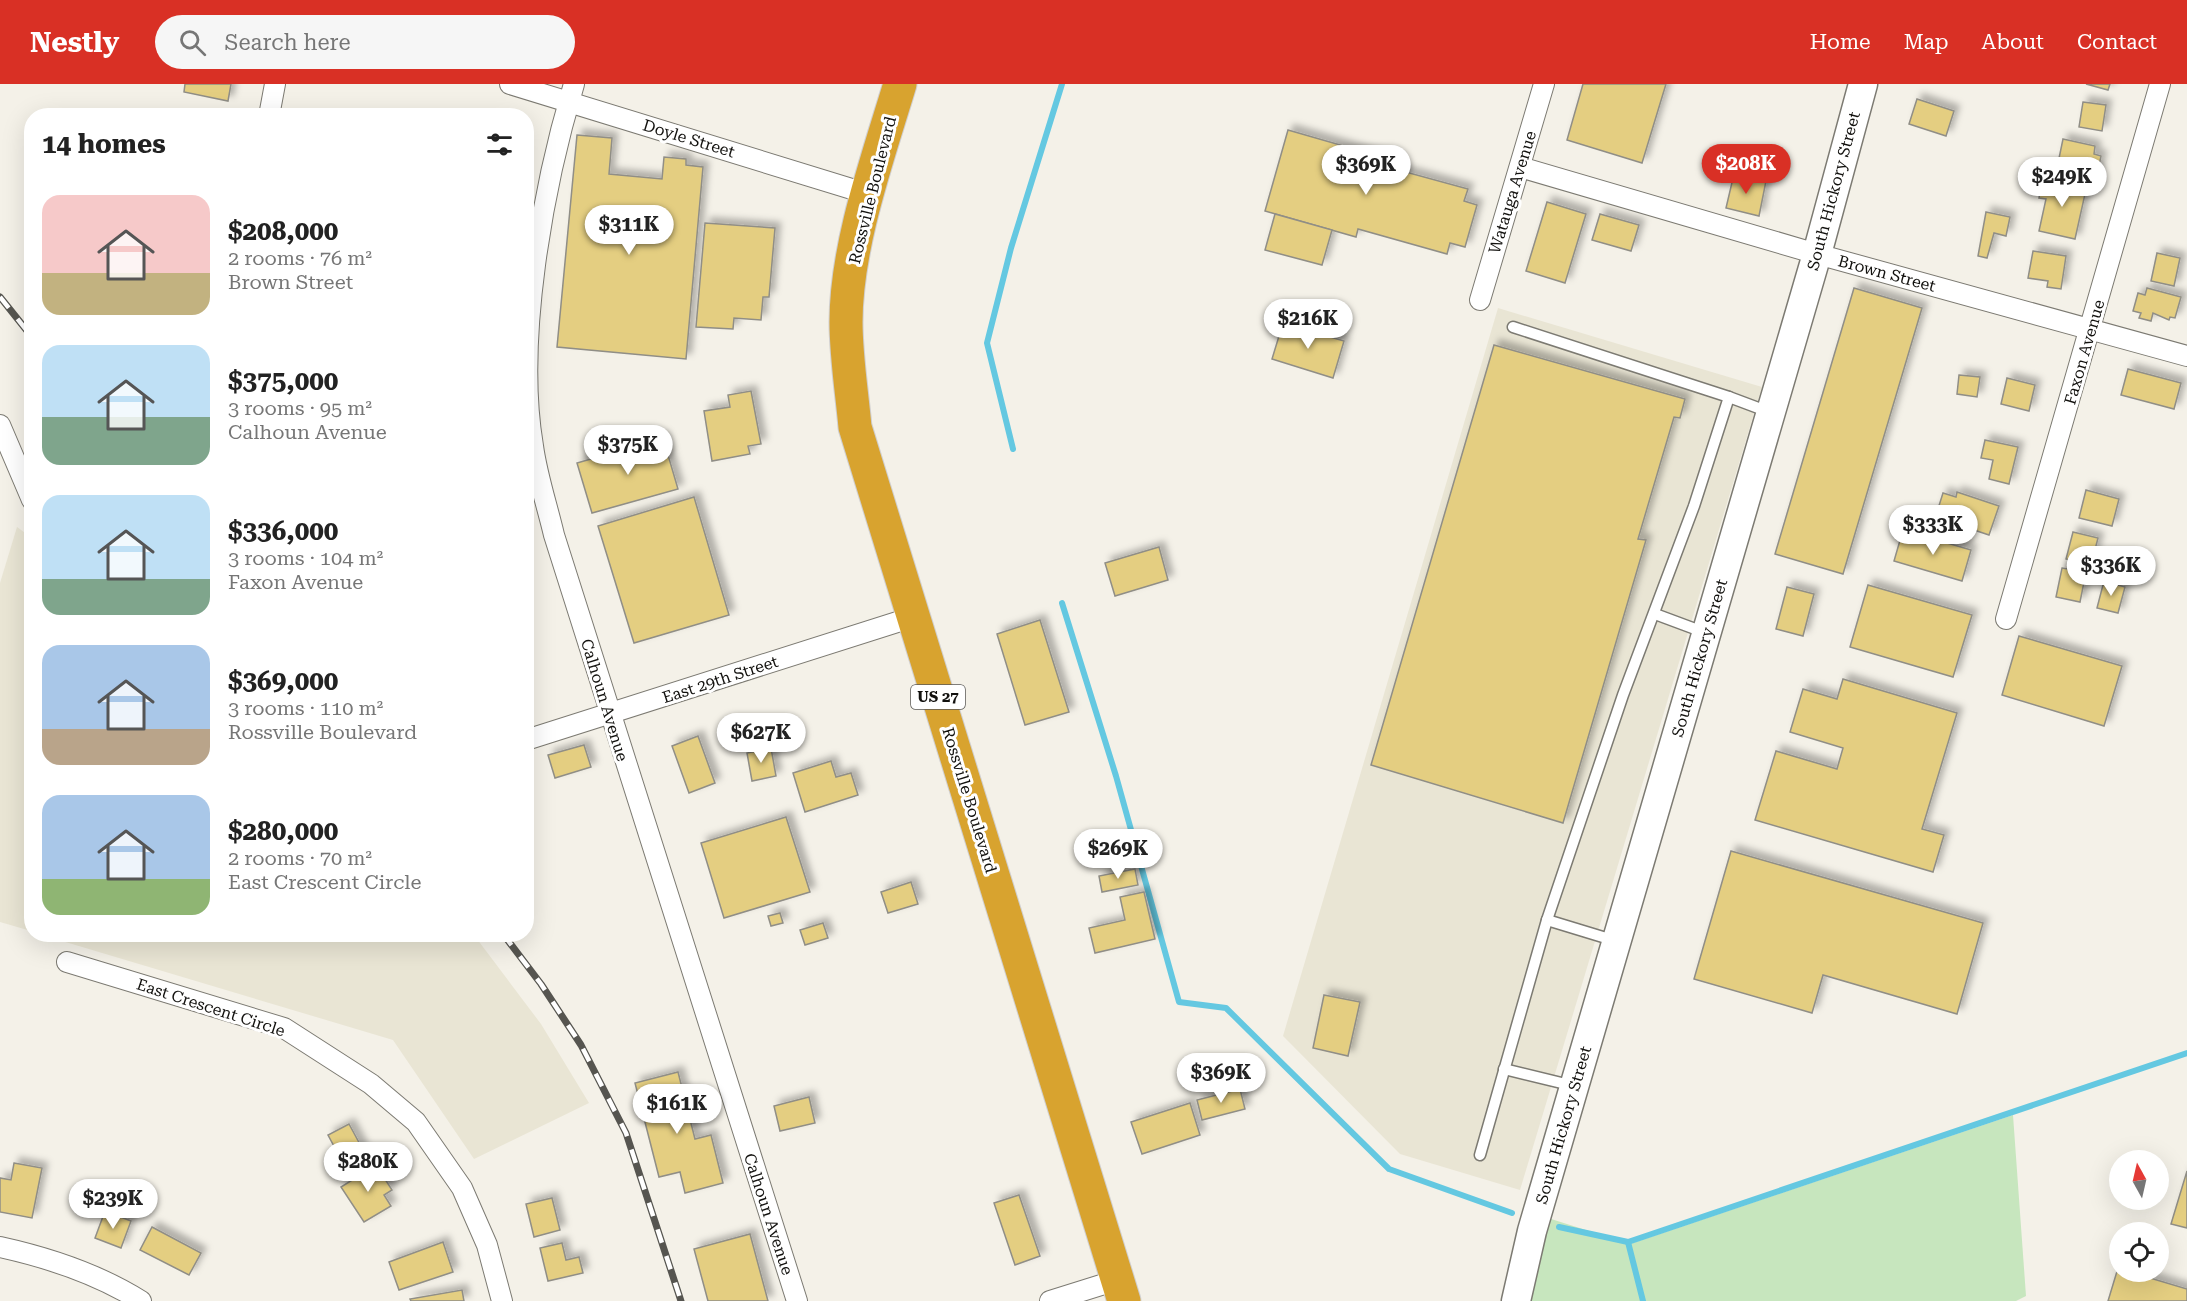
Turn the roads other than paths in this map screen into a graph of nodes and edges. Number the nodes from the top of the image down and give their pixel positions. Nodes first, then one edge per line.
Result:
1 (275, 84) edge
2 (510, 84) edge
3 (900, 84) edge
4 (1544, 84) edge
5 (1863, 84) edge
6 (2160, 84) edge
7 (571, 92) edge
8 (270, 108) edge
9 (1520, 167) junction
10 (868, 194) junction
11 (1817, 254) junction
12 (534, 274) edge
13 (1479, 300) dead end
14 (1514, 327) dead end
15 (2091, 327) junction
16 (2187, 356) edge
17 (1729, 397) junction
18 (1769, 412) junction
19 (0, 425) edge
20 (534, 453) edge
21 (24, 481) edge
22 (1655, 614) junction
23 (913, 617) junction
24 (2006, 619) dead end
25 (1706, 633) junction
26 (610, 715) junction
27 (534, 738) edge
28 (1547, 920) junction
29 (1616, 942) junction
30 (67, 962) dead end
31 (1504, 1069) junction
32 (1574, 1086) junction
33 (1480, 1155) dead end
34 (0, 1247) edge
35 (1121, 1291) edge
36 (141, 1301) edge
37 (502, 1301) edge
38 (797, 1301) edge
39 (1050, 1301) edge
40 (1516, 1301) edge

1 - 8 street
2 - 7 street, Doyle Street
3 - 10 highway, Rossville Boulevard / US 27
4 - 9 street, Watauga Avenue
5 - 11 street, South Hickory Street
6 - 15 street, Faxon Avenue
7 - 10 street, Doyle Street
7 - 12 street, Calhoun Avenue
9 - 11 street, Brown Street
9 - 13 street, Watauga Avenue
10 - 23 highway, Rossville Boulevard / US 27
11 - 15 street, Brown Street
11 - 18 street, South Hickory Street
14 - 17 lane
15 - 16 street, Brown Street
15 - 24 street, Faxon Avenue
17 - 18 lane
17 - 22 lane
18 - 25 street, South Hickory Street
19 - 21 street
20 - 26 street, Calhoun Avenue
22 - 25 lane
22 - 28 lane
23 - 26 street, East 29th Street
23 - 35 highway, Rossville Boulevard / US 27
25 - 29 street, South Hickory Street
26 - 27 street, East 29th Street
26 - 38 street, Calhoun Avenue
28 - 29 lane
28 - 31 lane
29 - 32 street, South Hickory Street
30 - 37 street, East Crescent Circle
31 - 32 lane
31 - 33 lane
32 - 40 street, South Hickory Street
34 - 36 street
35 - 39 street

